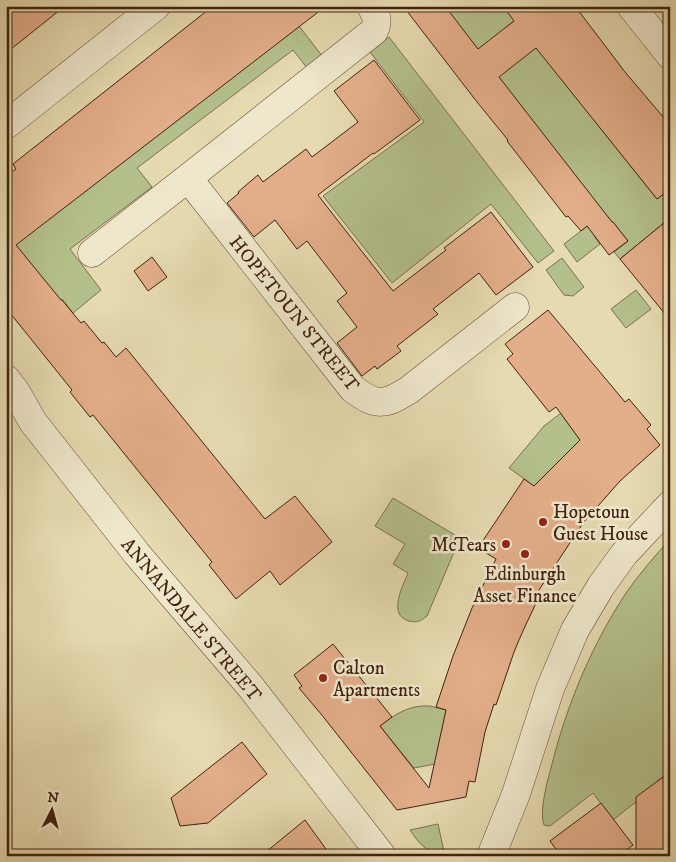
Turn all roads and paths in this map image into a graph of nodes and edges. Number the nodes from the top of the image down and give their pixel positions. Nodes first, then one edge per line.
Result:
1 (156, 6) edge
2 (370, 6) edge
3 (631, 6) edge
4 (670, 55) edge
5 (6, 125) edge
6 (188, 178) junction
7 (92, 253) dead end
8 (515, 307) dead end
9 (6, 379) edge
10 (670, 505) edge
11 (382, 856) edge
12 (492, 856) edge

1 - 5 street
2 - 6 street
3 - 4 street
6 - 7 street
6 - 8 street, HOPETOUN STREET
9 - 11 street, ANNANDALE STREET
10 - 12 street

